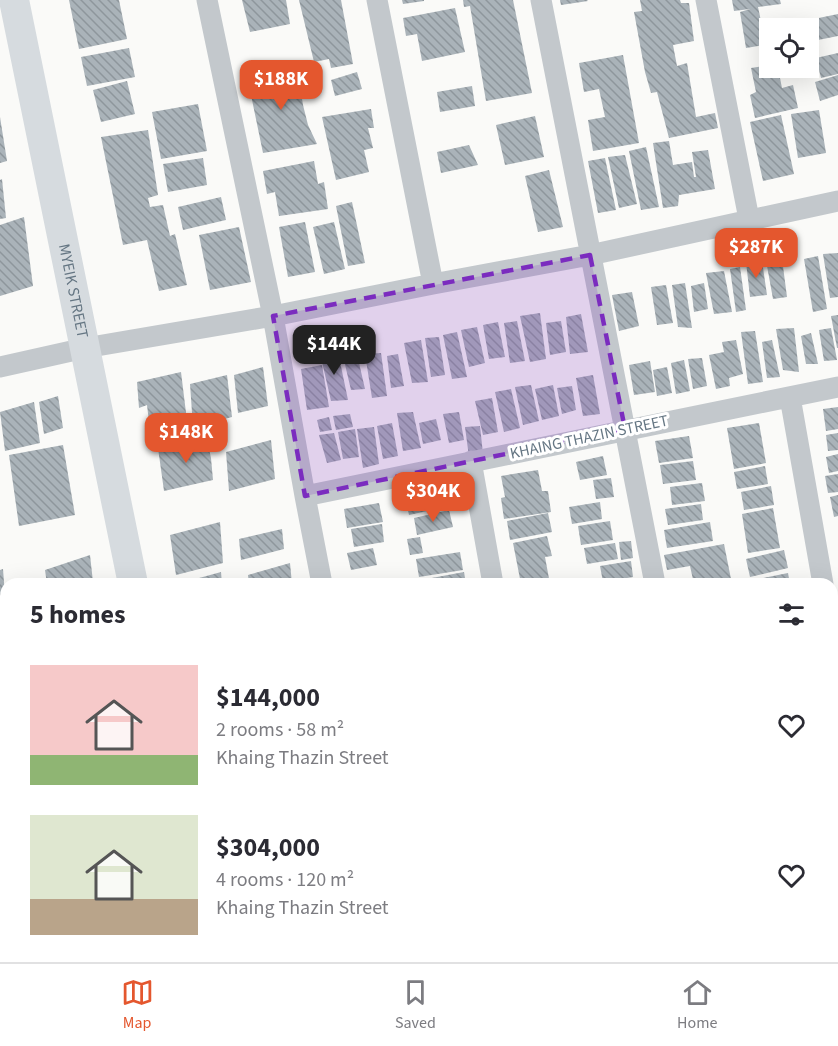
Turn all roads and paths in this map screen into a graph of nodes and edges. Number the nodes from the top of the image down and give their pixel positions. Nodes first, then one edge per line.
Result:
1 (14, 0) edge
2 (207, 0) edge
3 (377, 0) edge
4 (541, 0) edge
5 (706, 0) edge
6 (838, 201) edge
7 (749, 219) junction
8 (590, 255) junction
9 (433, 284) junction
10 (273, 316) junction
11 (85, 348) junction
12 (0, 367) edge
13 (838, 387) edge
14 (790, 397) junction
15 (625, 429) junction
16 (471, 461) junction
17 (305, 496) junction
18 (132, 578) edge
19 (321, 578) edge
20 (492, 578) edge
21 (654, 578) edge
22 (822, 578) edge

1 - 11 street, MYEIK STREET
2 - 10 street
3 - 9 street
4 - 8 street
5 - 7 street
6 - 7 street
7 - 8 street
8 - 9 street
8 - 15 street
9 - 10 street
10 - 11 street
10 - 17 street
11 - 12 street
11 - 18 street, MYEIK STREET
13 - 14 street, KHAING THAZIN STREET
14 - 15 street, KHAING THAZIN STREET
14 - 22 street
15 - 16 street, KHAING THAZIN STREET
15 - 21 street
16 - 17 street, KHAING THAZIN STREET
16 - 20 street
17 - 19 street

